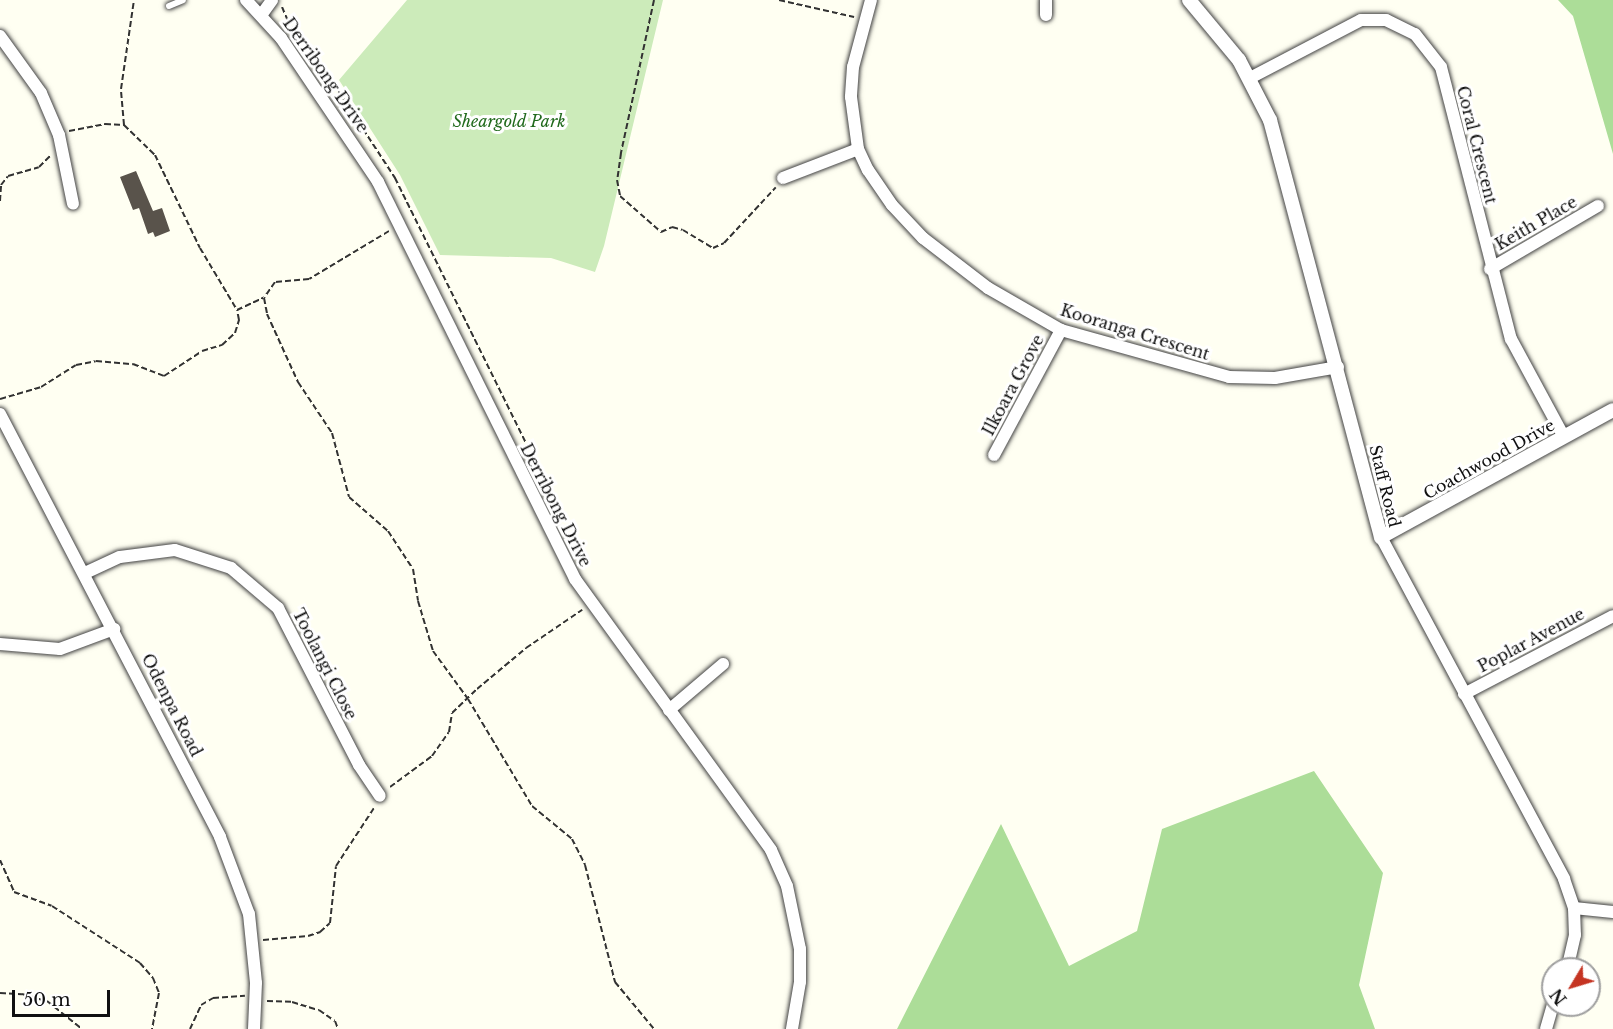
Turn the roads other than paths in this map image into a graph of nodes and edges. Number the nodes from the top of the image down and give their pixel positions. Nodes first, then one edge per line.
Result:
1 (183, 0) edge
2 (246, 0) edge
3 (272, 0) edge
4 (871, 0) edge
5 (1046, 0) edge
6 (1189, 0) edge
7 (170, 6) dead end
8 (262, 14) junction
9 (1046, 15) dead end
10 (0, 36) edge
11 (1250, 78) junction
12 (858, 148) junction
13 (783, 178) road end
14 (73, 204) dead end
15 (1598, 206) dead end
16 (1491, 268) junction
17 (1061, 330) junction
18 (1338, 367) junction
19 (1613, 410) edge
20 (0, 414) edge
21 (1564, 437) junction
22 (994, 455) dead end
23 (1382, 537) junction
24 (85, 573) junction
25 (1613, 616) edge
26 (114, 629) junction
27 (0, 644) edge
28 (723, 664) dead end
29 (1464, 694) junction
30 (669, 710) junction
31 (380, 796) road end
32 (1574, 908) junction
33 (1613, 912) edge
34 (1570, 957) edge
35 (254, 1029) edge
36 (792, 1029) edge

1 - 7 lane
2 - 8 street, Derribong Drive
3 - 8 street
4 - 12 street, Kooranga Crescent
5 - 9 street
6 - 11 street, Staff Road
8 - 30 street, Derribong Drive
10 - 14 street
11 - 16 street, Coral Crescent
11 - 18 street, Staff Road
12 - 13 street
12 - 17 street, Kooranga Crescent
15 - 16 street, Keith Place
16 - 21 street, Coral Crescent
17 - 18 street, Kooranga Crescent
17 - 22 street, Ilkoara Grove
18 - 23 street, Staff Road
19 - 21 street, Coachwood Drive
20 - 24 street, Odenpa Road
21 - 23 street, Coachwood Drive
23 - 29 street, Staff Road
24 - 26 street, Odenpa Road
24 - 31 street, Toolangi Close
25 - 29 street, Poplar Avenue
26 - 27 street
26 - 35 street, Odenpa Road
28 - 30 street
29 - 32 street, Staff Road
30 - 36 street, Derribong Drive
32 - 33 street
32 - 34 street, Staff Road

